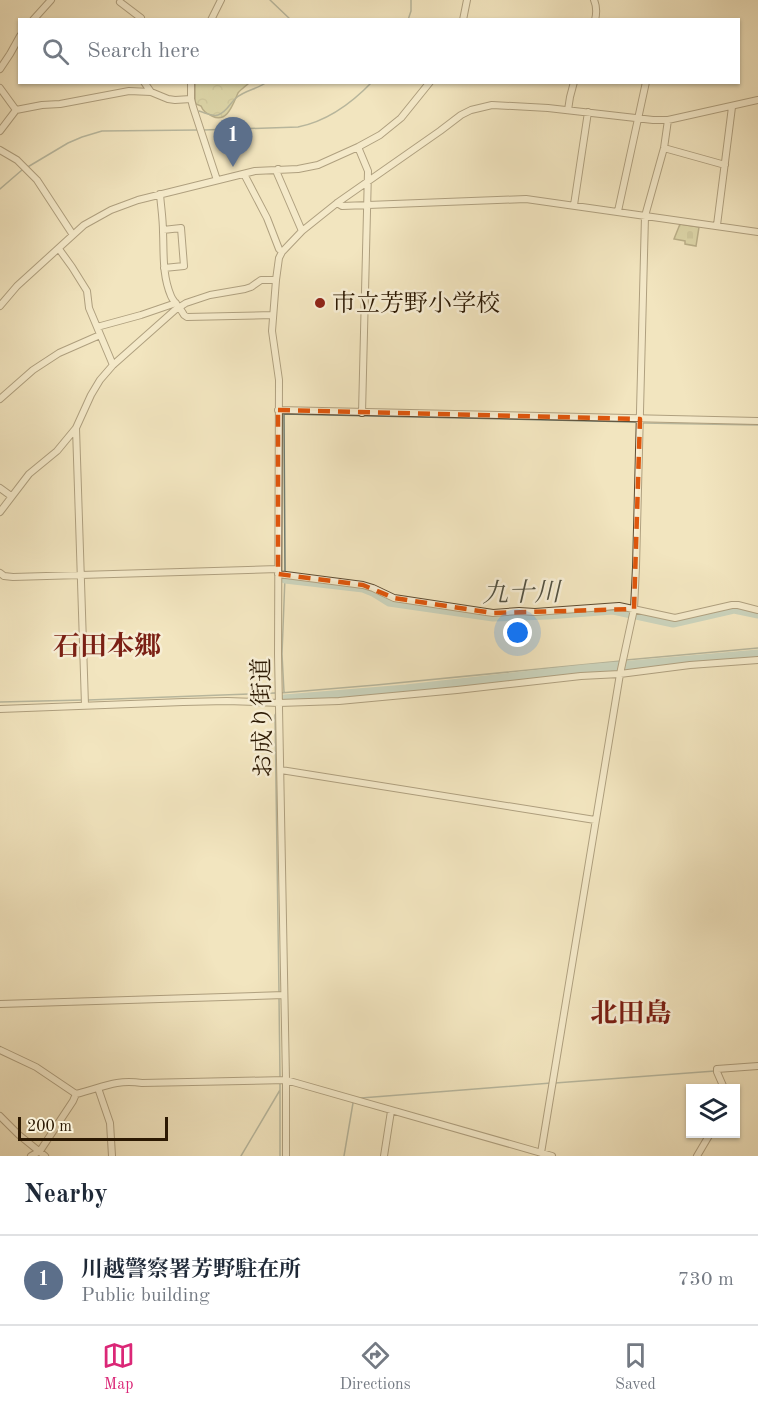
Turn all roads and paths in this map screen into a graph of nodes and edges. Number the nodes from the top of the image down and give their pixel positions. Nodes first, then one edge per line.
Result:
1 (51, 0) edge
2 (221, 0) edge
3 (467, 0) edge
4 (594, 0) edge
5 (120, 2) dead end
6 (35, 18) edge
7 (141, 18) edge
8 (212, 18) edge
9 (463, 18) edge
10 (596, 18) edge
11 (18, 40) edge
12 (0, 69) edge
13 (145, 84) edge
14 (191, 84) edge
15 (428, 84) edge
16 (573, 84) edge
17 (646, 84) edge
18 (0, 88) edge
19 (151, 92) junction
20 (191, 99) junction
21 (758, 100) edge
22 (732, 107) junction
23 (16, 110) junction
24 (568, 110) junction
25 (588, 112) junction
26 (638, 118) junction
27 (668, 120) junction
28 (0, 131) edge
29 (358, 147) junction
30 (664, 148) junction
31 (0, 150) edge
32 (725, 165) junction
33 (278, 169) junction
34 (244, 174) junction
35 (217, 180) junction
36 (368, 182) junction
37 (160, 194) junction
38 (337, 203) junction
39 (367, 205) junction
40 (574, 205) junction
41 (618, 211) junction
42 (645, 216) junction
43 (717, 225) junction
44 (164, 230) junction
45 (302, 231) junction
46 (758, 232) edge
47 (73, 235) junction
48 (59, 249) junction
49 (282, 252) junction
50 (164, 268) junction
51 (276, 280) junction
52 (178, 305) junction
53 (0, 306) edge
54 (273, 315) junction
55 (97, 327) junction
56 (100, 335) junction
57 (112, 364) junction
58 (0, 399) edge
59 (278, 410) junction
60 (362, 413) junction
61 (640, 419) junction
62 (758, 422) edge
63 (76, 428) junction
64 (0, 488) edge
65 (11, 496) junction
66 (0, 512) edge
67 (278, 571) junction
68 (0, 573) edge
69 (81, 575) junction
70 (634, 609) junction
71 (758, 610) edge
72 (758, 660) edge
73 (620, 674) junction
74 (279, 703) junction
75 (85, 705) junction
76 (0, 709) edge
77 (281, 770) junction
78 (595, 820) junction
79 (280, 995) junction
80 (0, 1004) edge
81 (0, 1050) edge
82 (758, 1066) edge
83 (286, 1080) junction
84 (722, 1084) edge
85 (98, 1088) junction
86 (76, 1094) junction
87 (391, 1111) junction
88 (0, 1116) edge
89 (708, 1138) edge
90 (526, 1153) edge
91 (541, 1153) junction
92 (42, 1154) edge
93 (31, 1156) edge
94 (112, 1156) edge
95 (286, 1156) edge
96 (384, 1156) edge
97 (552, 1156) edge
98 (697, 1156) edge

1 - 6 street
2 - 8 street
3 - 9 street
4 - 10 street
5 - 7 street
11 - 12 street
13 - 19 street
14 - 20 street
15 - 29 street
16 - 24 street
17 - 26 street
18 - 23 street
19 - 20 street
19 - 23 street
20 - 35 street
21 - 22 street
22 - 27 street
22 - 32 street
23 - 28 street
24 - 25 street
24 - 36 street
25 - 26 street
25 - 40 street
26 - 27 street
26 - 41 street
27 - 30 street
29 - 33 street
29 - 36 street
30 - 32 street
30 - 42 street
31 - 47 street
32 - 43 street
33 - 34 street
33 - 45 street
34 - 35 street
34 - 49 street
35 - 37 street
36 - 38 street
36 - 39 street
37 - 44 street
37 - 47 street
38 - 39 street
38 - 45 street
39 - 40 street
39 - 60 street
40 - 41 street
41 - 42 street
42 - 43 street
42 - 61 street
43 - 46 street
44 - 50 street
44 - 50 street
45 - 49 street
47 - 48 street
48 - 53 street
48 - 55 street
49 - 51 street, お成り街道
50 - 52 street
51 - 52 street
51 - 54 street, お成り街道
52 - 54 street
52 - 55 street
52 - 57 street
54 - 59 street, お成り街道
55 - 56 street
56 - 57 street
56 - 58 street
57 - 63 street
59 - 60 street
59 - 67 street, お成り街道
60 - 61 street
61 - 62 street
61 - 70 street
63 - 65 street
63 - 69 street
64 - 65 street
65 - 66 street
67 - 69 street
67 - 70 street
67 - 74 street, お成り街道
68 - 69 street
69 - 75 street
70 - 71 street
70 - 73 street
72 - 73 street
73 - 74 street
73 - 78 street
74 - 75 street
74 - 77 street, お成り街道
75 - 76 street
77 - 78 street
77 - 79 street, お成り街道
78 - 91 street
79 - 80 street
79 - 83 street, お成り街道
81 - 86 street
82 - 84 street
83 - 85 street
83 - 87 street
83 - 95 street, お成り街道
85 - 86 street
85 - 94 street
86 - 92 street
87 - 90 street
87 - 96 street
88 - 92 street
89 - 98 street
90 - 91 street
91 - 97 street
92 - 93 street

